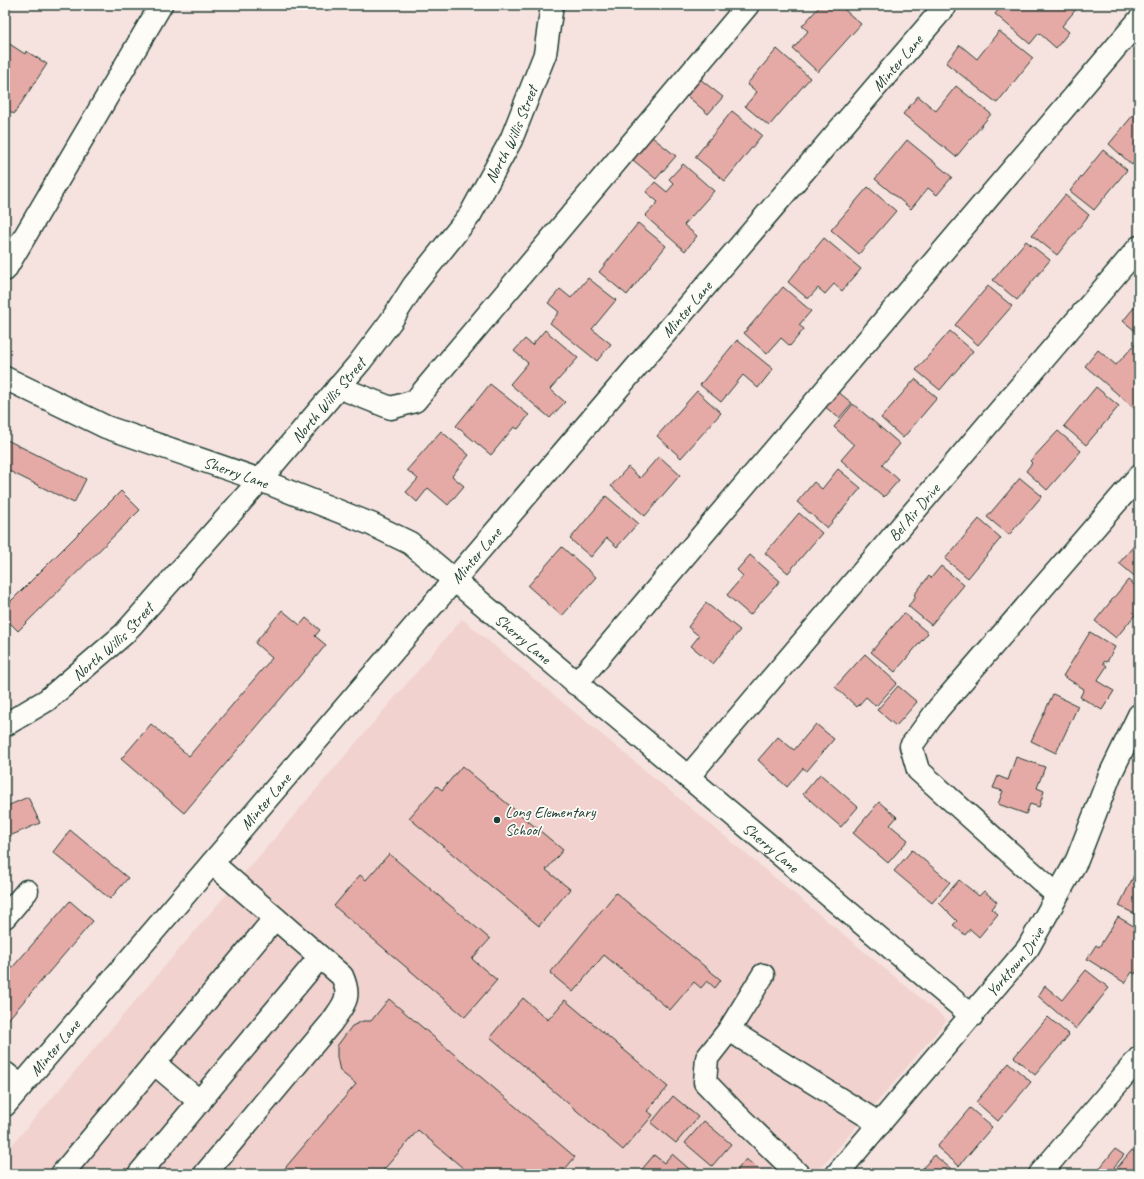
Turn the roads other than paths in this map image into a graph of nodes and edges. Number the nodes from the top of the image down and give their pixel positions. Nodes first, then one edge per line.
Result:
1 (161, 5) edge
2 (552, 5) edge
3 (748, 5) edge
4 (946, 5) edge
5 (1139, 20) edge
6 (1139, 247) edge
7 (5, 270) edge
8 (5, 378) edge
9 (338, 387) junction
10 (1139, 476) edge
11 (260, 480) junction
12 (454, 582) junction
13 (576, 684) junction
14 (5, 725) edge
15 (1136, 729) edge
16 (688, 777) junction
17 (212, 863) junction
18 (27, 891) dead end
19 (1058, 895) junction
20 (5, 918) edge
21 (275, 918) junction
22 (320, 957) junction
23 (763, 975) dead end
24 (972, 1016) junction
25 (730, 1030) junction
26 (1139, 1058) edge
27 (154, 1063) junction
28 (13, 1080) edge
29 (200, 1102) junction
30 (5, 1105) edge
31 (880, 1124) junction
32 (62, 1174) edge
33 (139, 1174) edge
34 (205, 1174) edge
35 (798, 1174) edge
36 (837, 1174) edge
37 (1040, 1174) edge

1 - 7 street
2 - 9 street, North Willis Street
3 - 9 street
4 - 12 street, Minter Lane
5 - 13 street
6 - 16 street, Bel Air Drive
8 - 11 street, Sherry Lane
9 - 11 street, North Willis Street
10 - 19 street
11 - 12 street, Sherry Lane
11 - 14 street, North Willis Street
12 - 13 street, Sherry Lane
12 - 17 street, Minter Lane
13 - 16 street, Sherry Lane
15 - 19 street, Yorktown Drive
16 - 24 street, Sherry Lane
17 - 21 street
17 - 28 street, Minter Lane
18 - 20 street
19 - 24 street, Yorktown Drive
21 - 22 street
21 - 27 street
22 - 29 street
22 - 34 street
23 - 25 street
24 - 31 street, Yorktown Drive
25 - 31 street
25 - 35 street
26 - 37 street
27 - 29 street
27 - 32 street
28 - 30 street, Minter Lane
29 - 33 street
31 - 36 street, Yorktown Drive

